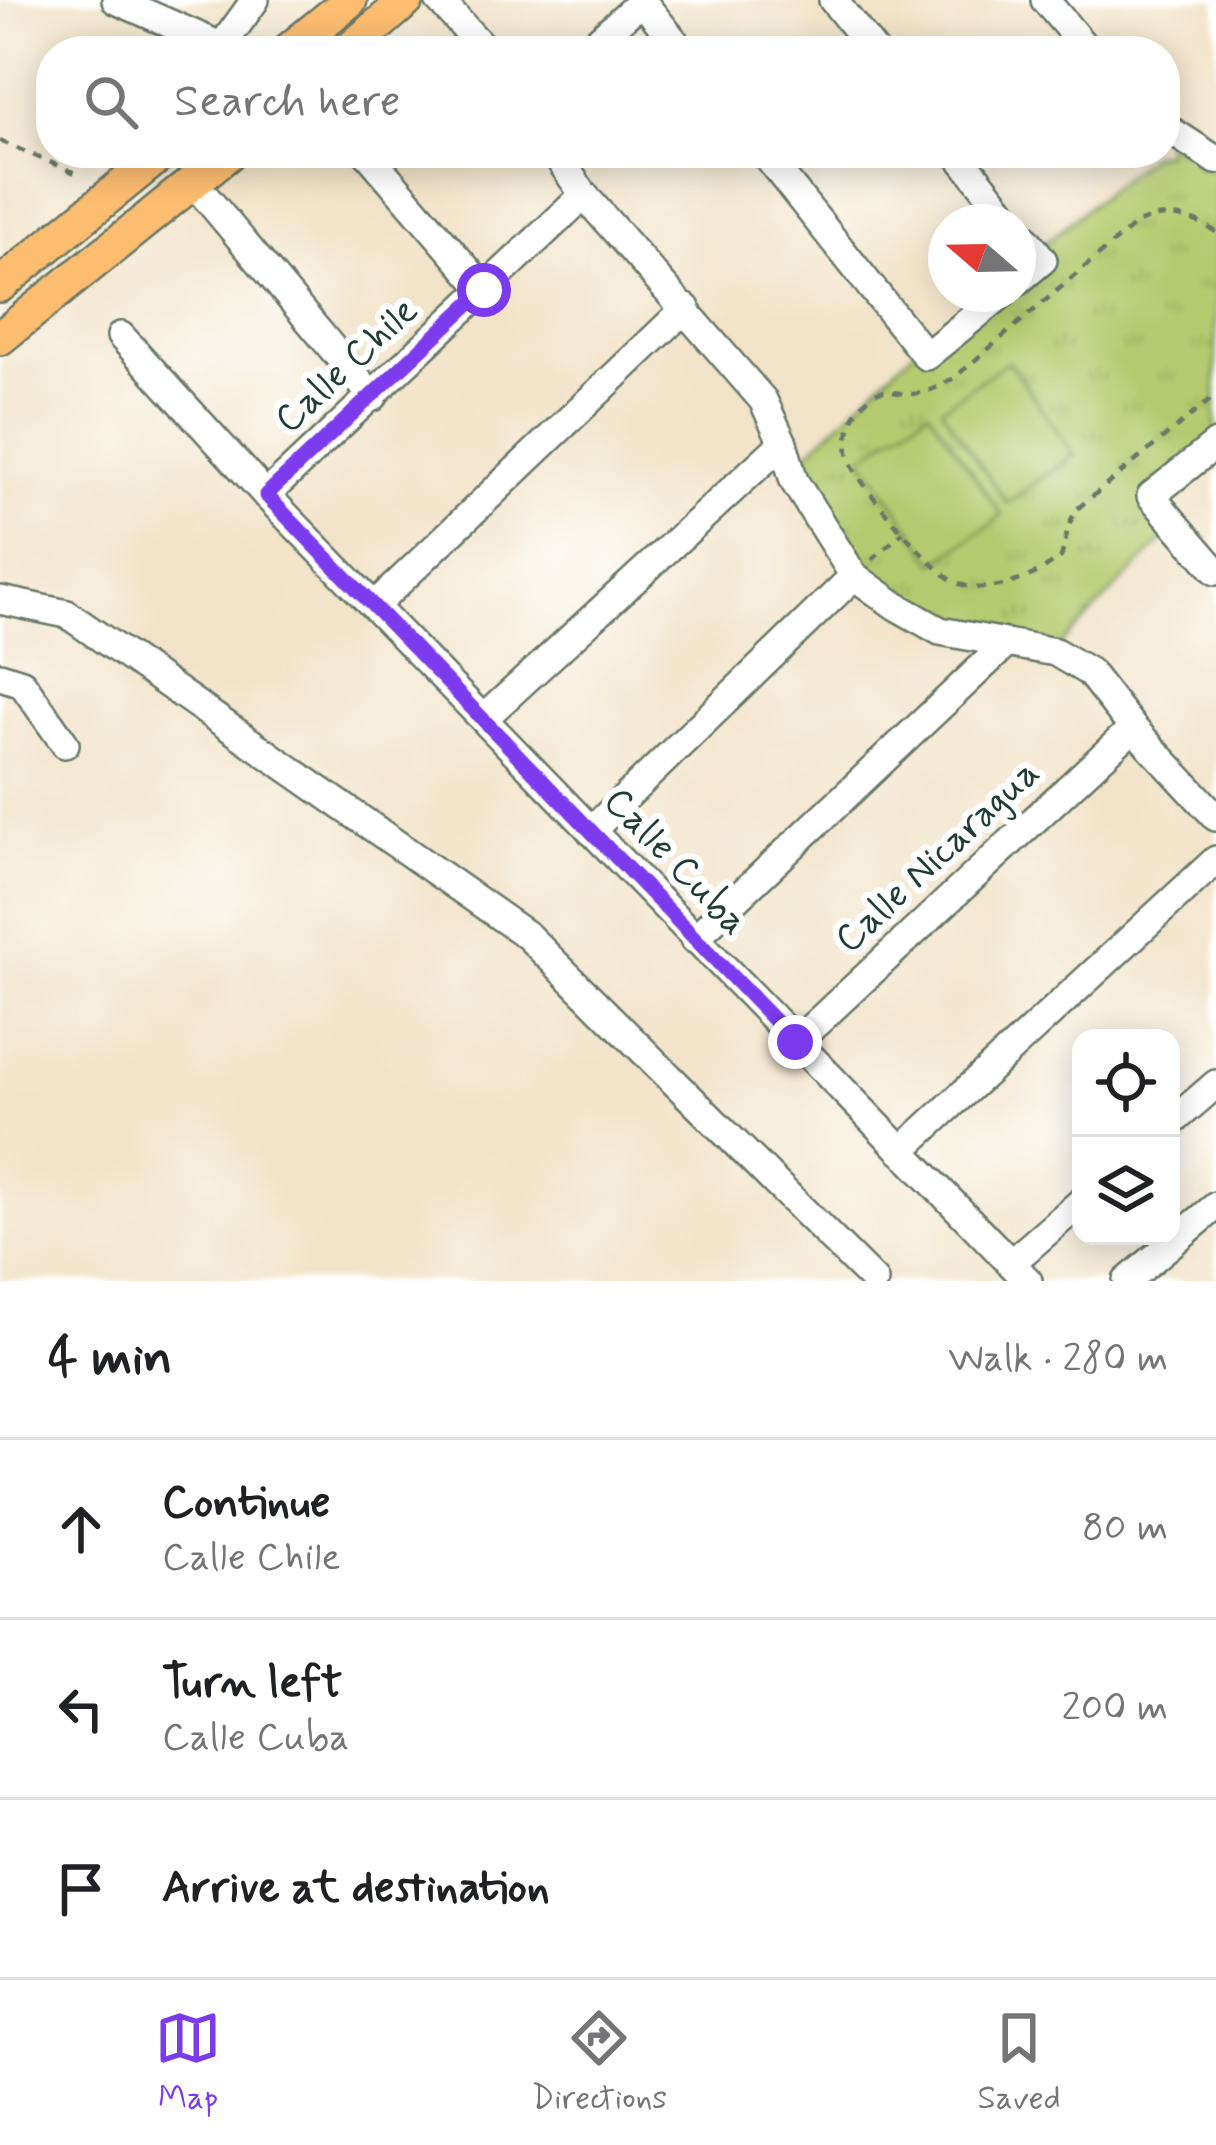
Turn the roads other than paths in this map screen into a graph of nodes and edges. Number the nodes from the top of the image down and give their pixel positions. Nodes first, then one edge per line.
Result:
1 (116, 0) edge
2 (255, 0) edge
3 (350, 0) edge
4 (407, 0) edge
5 (439, 0) edge
6 (643, 0) edge
7 (833, 0) edge
8 (1045, 0) edge
9 (198, 36) edge
10 (234, 36) edge
11 (306, 36) edge
12 (365, 36) edge
13 (472, 36) edge
14 (603, 36) edge
15 (671, 36) edge
16 (862, 36) edge
17 (1075, 36) edge
18 (1180, 137) edge
19 (1216, 160) edge
20 (144, 168) edge
21 (212, 168) edge
22 (380, 168) edge
23 (565, 168) edge
24 (776, 168) edge
25 (969, 168) edge
26 (194, 183) junction
27 (584, 195) junction
28 (998, 204) edge
29 (0, 285) edge
30 (484, 290) junction
31 (686, 308) junction
32 (980, 312) edge
33 (121, 336) dead end
34 (0, 338) edge
35 (373, 397) junction
36 (783, 442) junction
37 (1216, 444) edge
38 (266, 495) junction
39 (1216, 571) edge
40 (854, 576) junction
41 (0, 599) edge
42 (375, 605) junction
43 (1004, 646) junction
44 (0, 676) edge
45 (484, 717) junction
46 (1133, 728) junction
47 (65, 744) dead end
48 (1216, 817) edge
49 (591, 831) junction
50 (1216, 860) edge
51 (694, 939) junction
52 (795, 1042) junction
53 (1216, 1084) edge
54 (1180, 1115) edge
55 (901, 1151) junction
56 (1216, 1206) edge
57 (1072, 1212) edge
58 (1019, 1272) edge
59 (874, 1281) edge
60 (1127, 1281) edge

1 - 9 street
2 - 10 street
3 - 11 main road
4 - 12 main road
5 - 13 street
6 - 14 street
6 - 15 street
7 - 16 street
8 - 17 street
18 - 19 street
20 - 29 main road
21 - 26 main road
22 - 30 street
23 - 27 street
24 - 32 street
25 - 28 street
26 - 34 main road
26 - 35 street
27 - 30 street, Calle Chile
27 - 31 street
30 - 35 street, Calle Chile
31 - 36 street
31 - 42 street
33 - 38 street, Calle Cuba
35 - 38 street, Calle Chile
36 - 40 street
36 - 45 street
37 - 39 street
38 - 42 street, Calle Cuba
40 - 43 street
40 - 49 street
41 - 59 street
42 - 45 street, Calle Cuba
43 - 46 street
43 - 51 street
44 - 47 street
45 - 49 street, Calle Cuba
46 - 48 street
46 - 52 street, Calle Nicaragua
49 - 51 street, Calle Cuba
50 - 55 street
51 - 52 street, Calle Cuba
52 - 55 street, Calle Cuba
53 - 54 street
55 - 58 street, Calle Cuba
56 - 60 street
57 - 58 street

